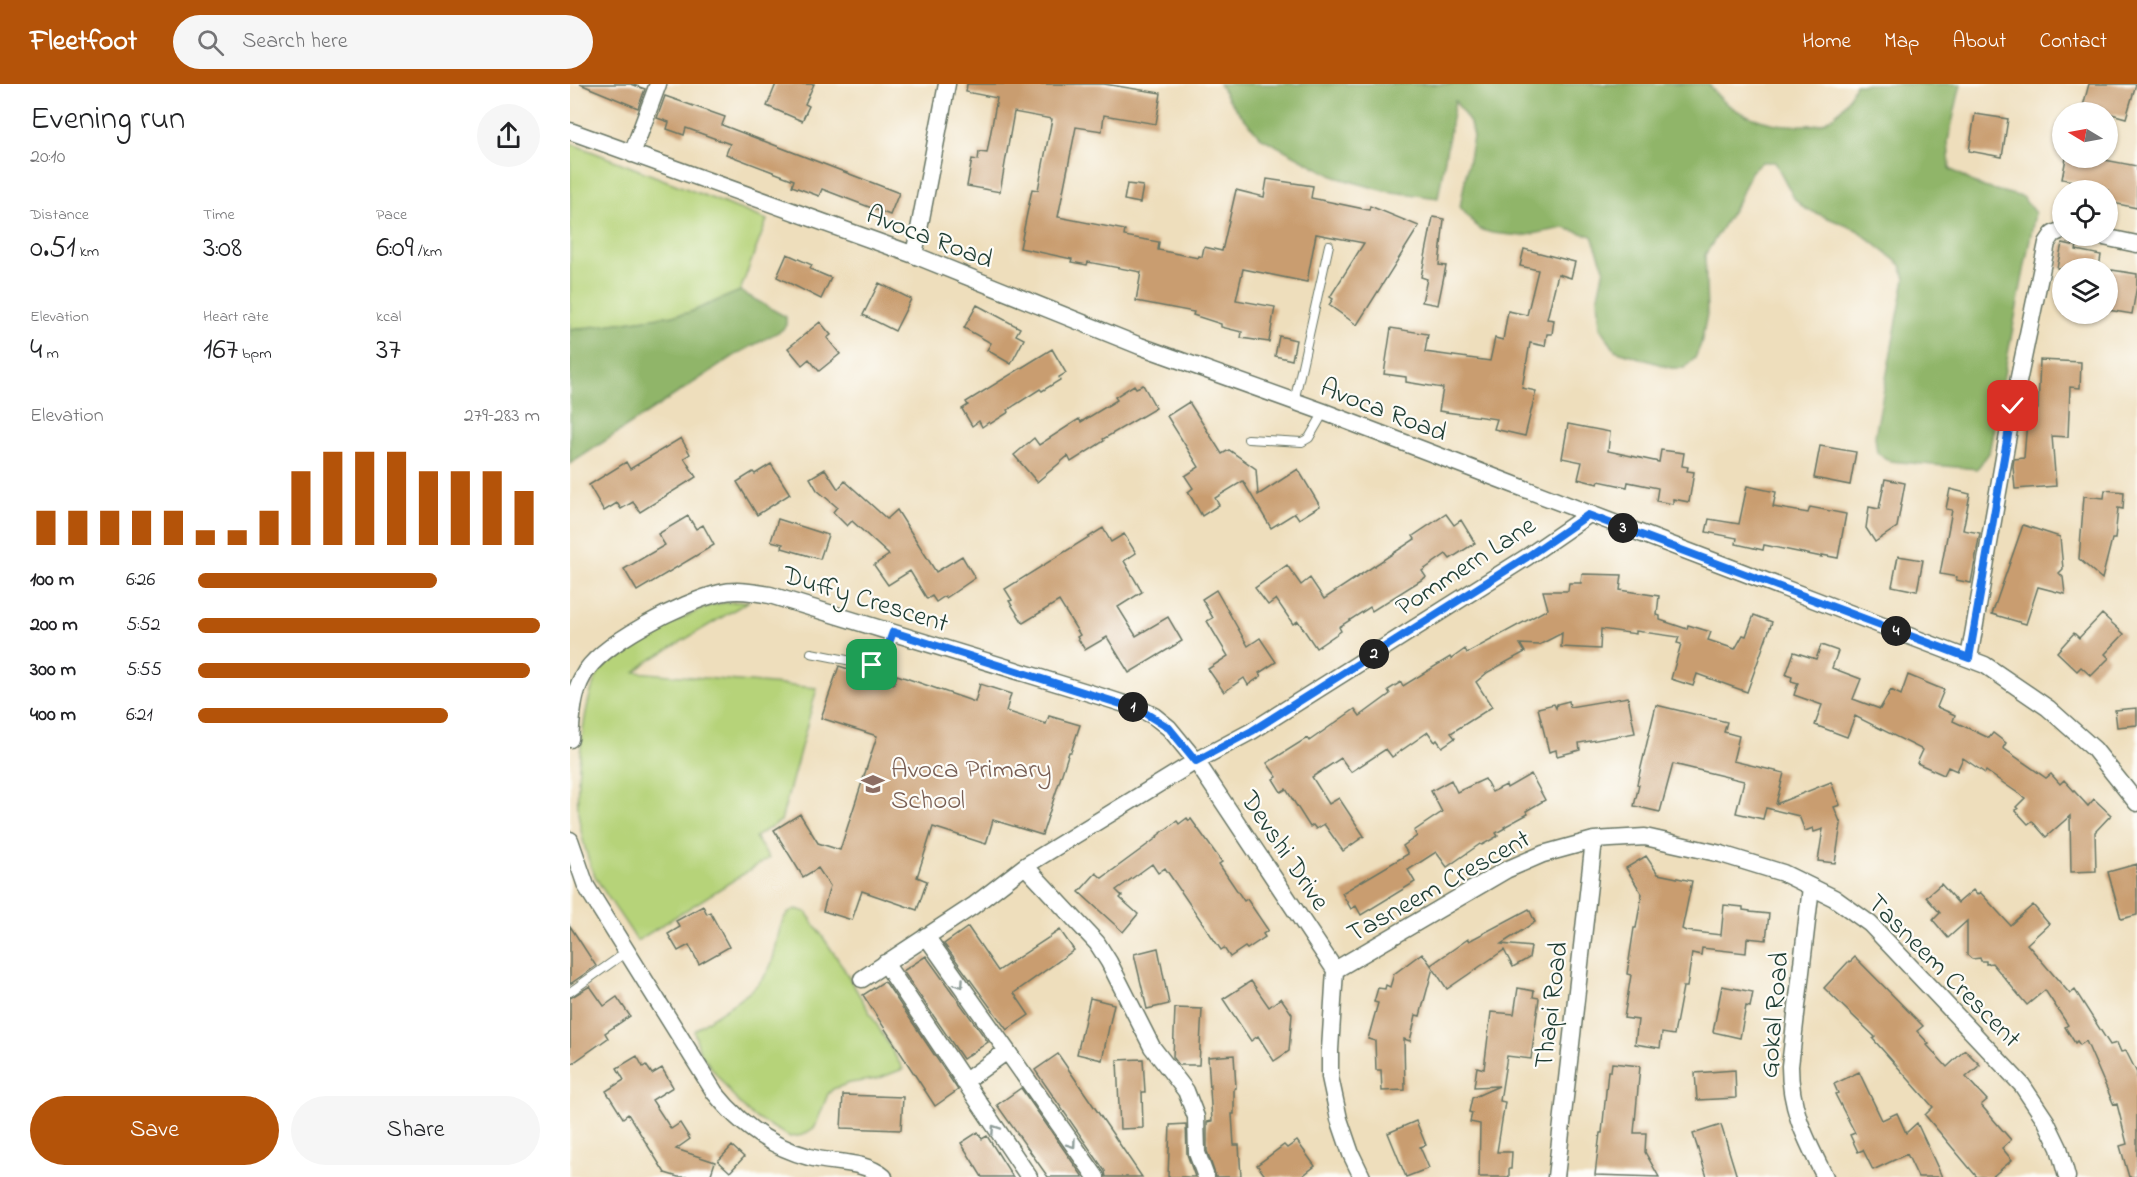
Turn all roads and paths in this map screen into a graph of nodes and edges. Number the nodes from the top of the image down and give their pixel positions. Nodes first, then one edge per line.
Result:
1 (658, 84) edge
2 (947, 84) edge
3 (570, 131) edge
4 (632, 154) junction
5 (2052, 236) edge
6 (2118, 240) edge
7 (1329, 244) dead end
8 (2137, 244) edge
9 (914, 255) junction
10 (1294, 402) junction
11 (1324, 412) junction
12 (1248, 439) dead end
13 (1588, 515) junction
14 (893, 632) junction
15 (812, 653) dead end
16 (1969, 658) junction
17 (570, 739) edge
18 (1196, 761) junction
19 (2137, 803) edge
20 (570, 840) edge
21 (1594, 840) junction
22 (1025, 866) junction
23 (1811, 887) junction
24 (926, 936) junction
25 (628, 951) junction
26 (885, 963) junction
27 (1335, 970) junction
28 (862, 979) dead end
29 (570, 992) edge
30 (1007, 1051) junction
31 (964, 1082) junction
32 (884, 1177) edge
33 (1029, 1177) edge
34 (1096, 1177) edge
35 (1206, 1177) edge
36 (1362, 1177) edge
37 (1556, 1177) edge
38 (1825, 1177) edge
39 (2067, 1177) edge

1 - 4 street
2 - 9 street
3 - 4 street, Avoca Road
4 - 9 street, Avoca Road
5 - 16 street
6 - 8 street
7 - 10 lane
9 - 10 street, Avoca Road
10 - 11 street, Avoca Road
11 - 12 lane
11 - 13 street, Avoca Road
13 - 16 street, Avoca Road
13 - 18 street, Pommern Lane
14 - 15 lane
14 - 17 street, Duffy Crescent
14 - 18 street, Duffy Crescent
16 - 19 street, Avoca Road
18 - 22 street, Pommern Lane
18 - 27 street, Devshi Drive
20 - 25 street
21 - 23 street, Tasneem Crescent
21 - 27 street, Tasneem Crescent
21 - 37 street, Thapi Road
22 - 24 street, Pommern Lane
22 - 35 street
23 - 38 street, Gokal Road
23 - 39 street, Tasneem Crescent
24 - 26 street, Pommern Lane
24 -> 30 street
25 - 29 lane
25 - 32 street
26 - 28 street, Pommern Lane
26 - 31 street
27 - 36 street
30 - 31 street
30 -> 34 street
33 -> 31 street

